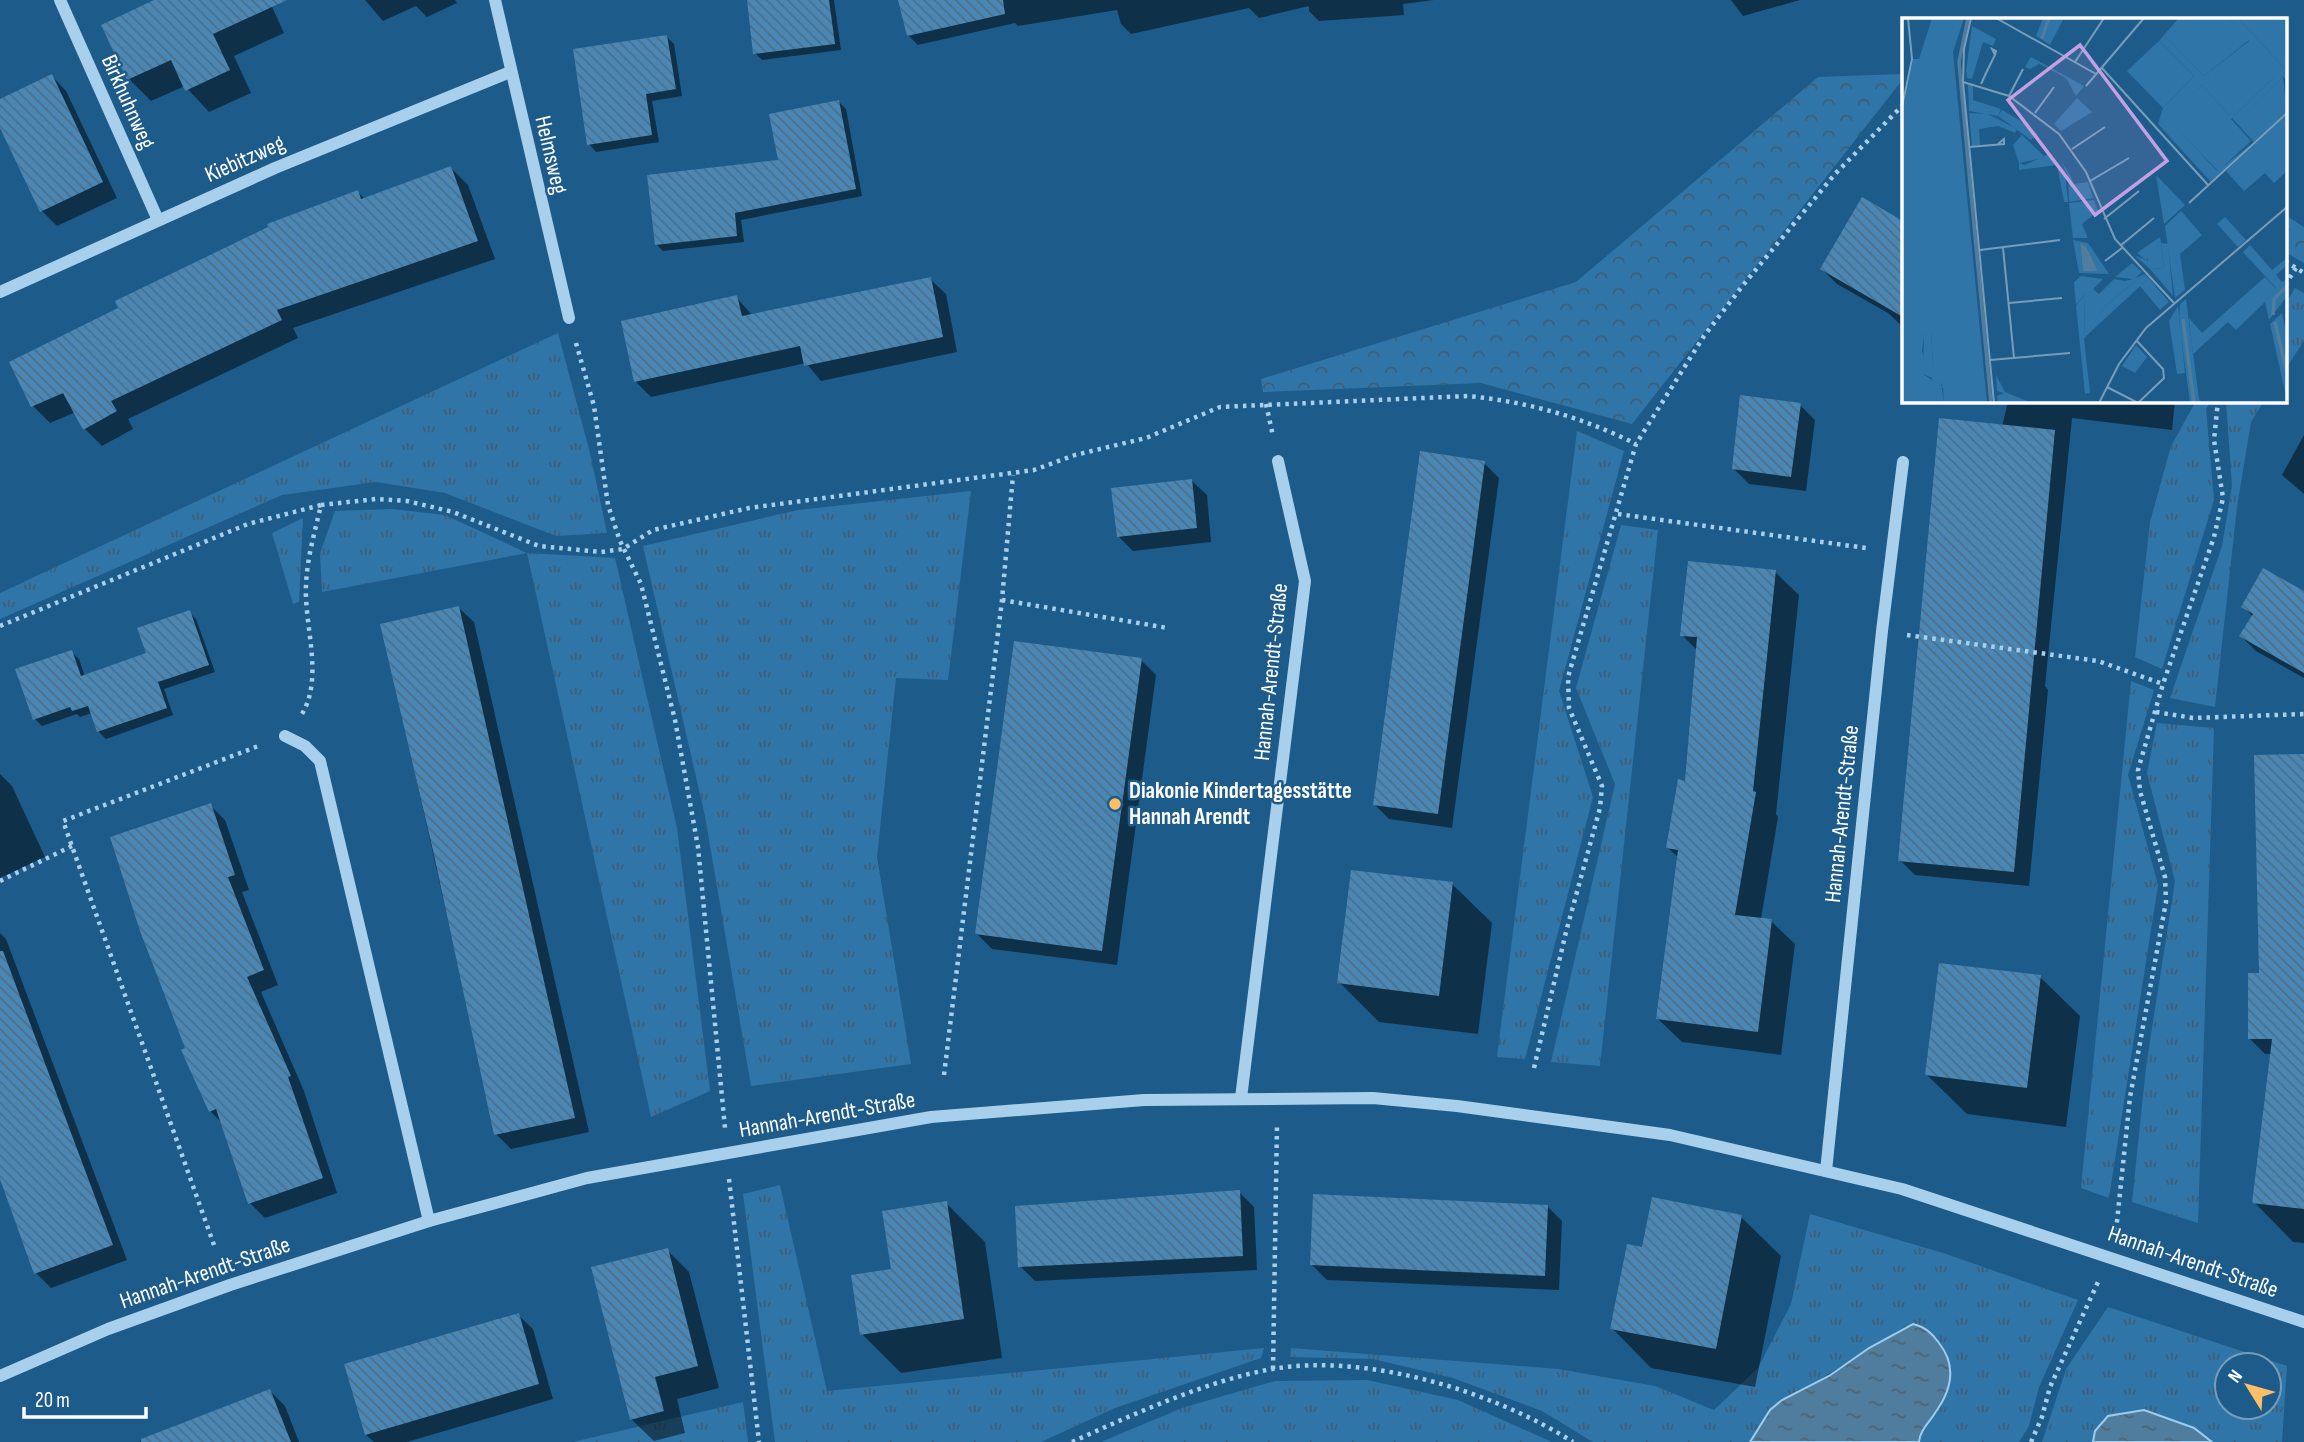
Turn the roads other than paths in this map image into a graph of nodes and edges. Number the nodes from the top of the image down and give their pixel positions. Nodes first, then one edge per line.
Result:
1 (60, 0) edge
2 (495, 0) edge
3 (510, 72) junction
4 (158, 220) junction
5 (0, 292) edge
6 (569, 318) road end
7 (1278, 461) dead end
8 (1903, 462) dead end
9 (285, 736) road end
10 (1241, 1098) junction
11 (1826, 1171) junction
12 (429, 1221) junction
13 (2304, 1322) edge
14 (0, 1376) edge

1 - 4 street, Birkhuhnweg
2 - 3 street, Helmsweg
3 - 4 street, Kiebitzweg
3 - 6 street, Helmsweg
4 - 5 street, Kiebitzweg
7 - 10 street, Hannah-Arendt-Straße
8 - 11 street, Hannah-Arendt-Straße
9 - 12 street
10 - 11 street, Hannah-Arendt-Straße
10 - 12 street, Hannah-Arendt-Straße
11 - 13 street, Hannah-Arendt-Straße
12 - 14 street, Hannah-Arendt-Straße

